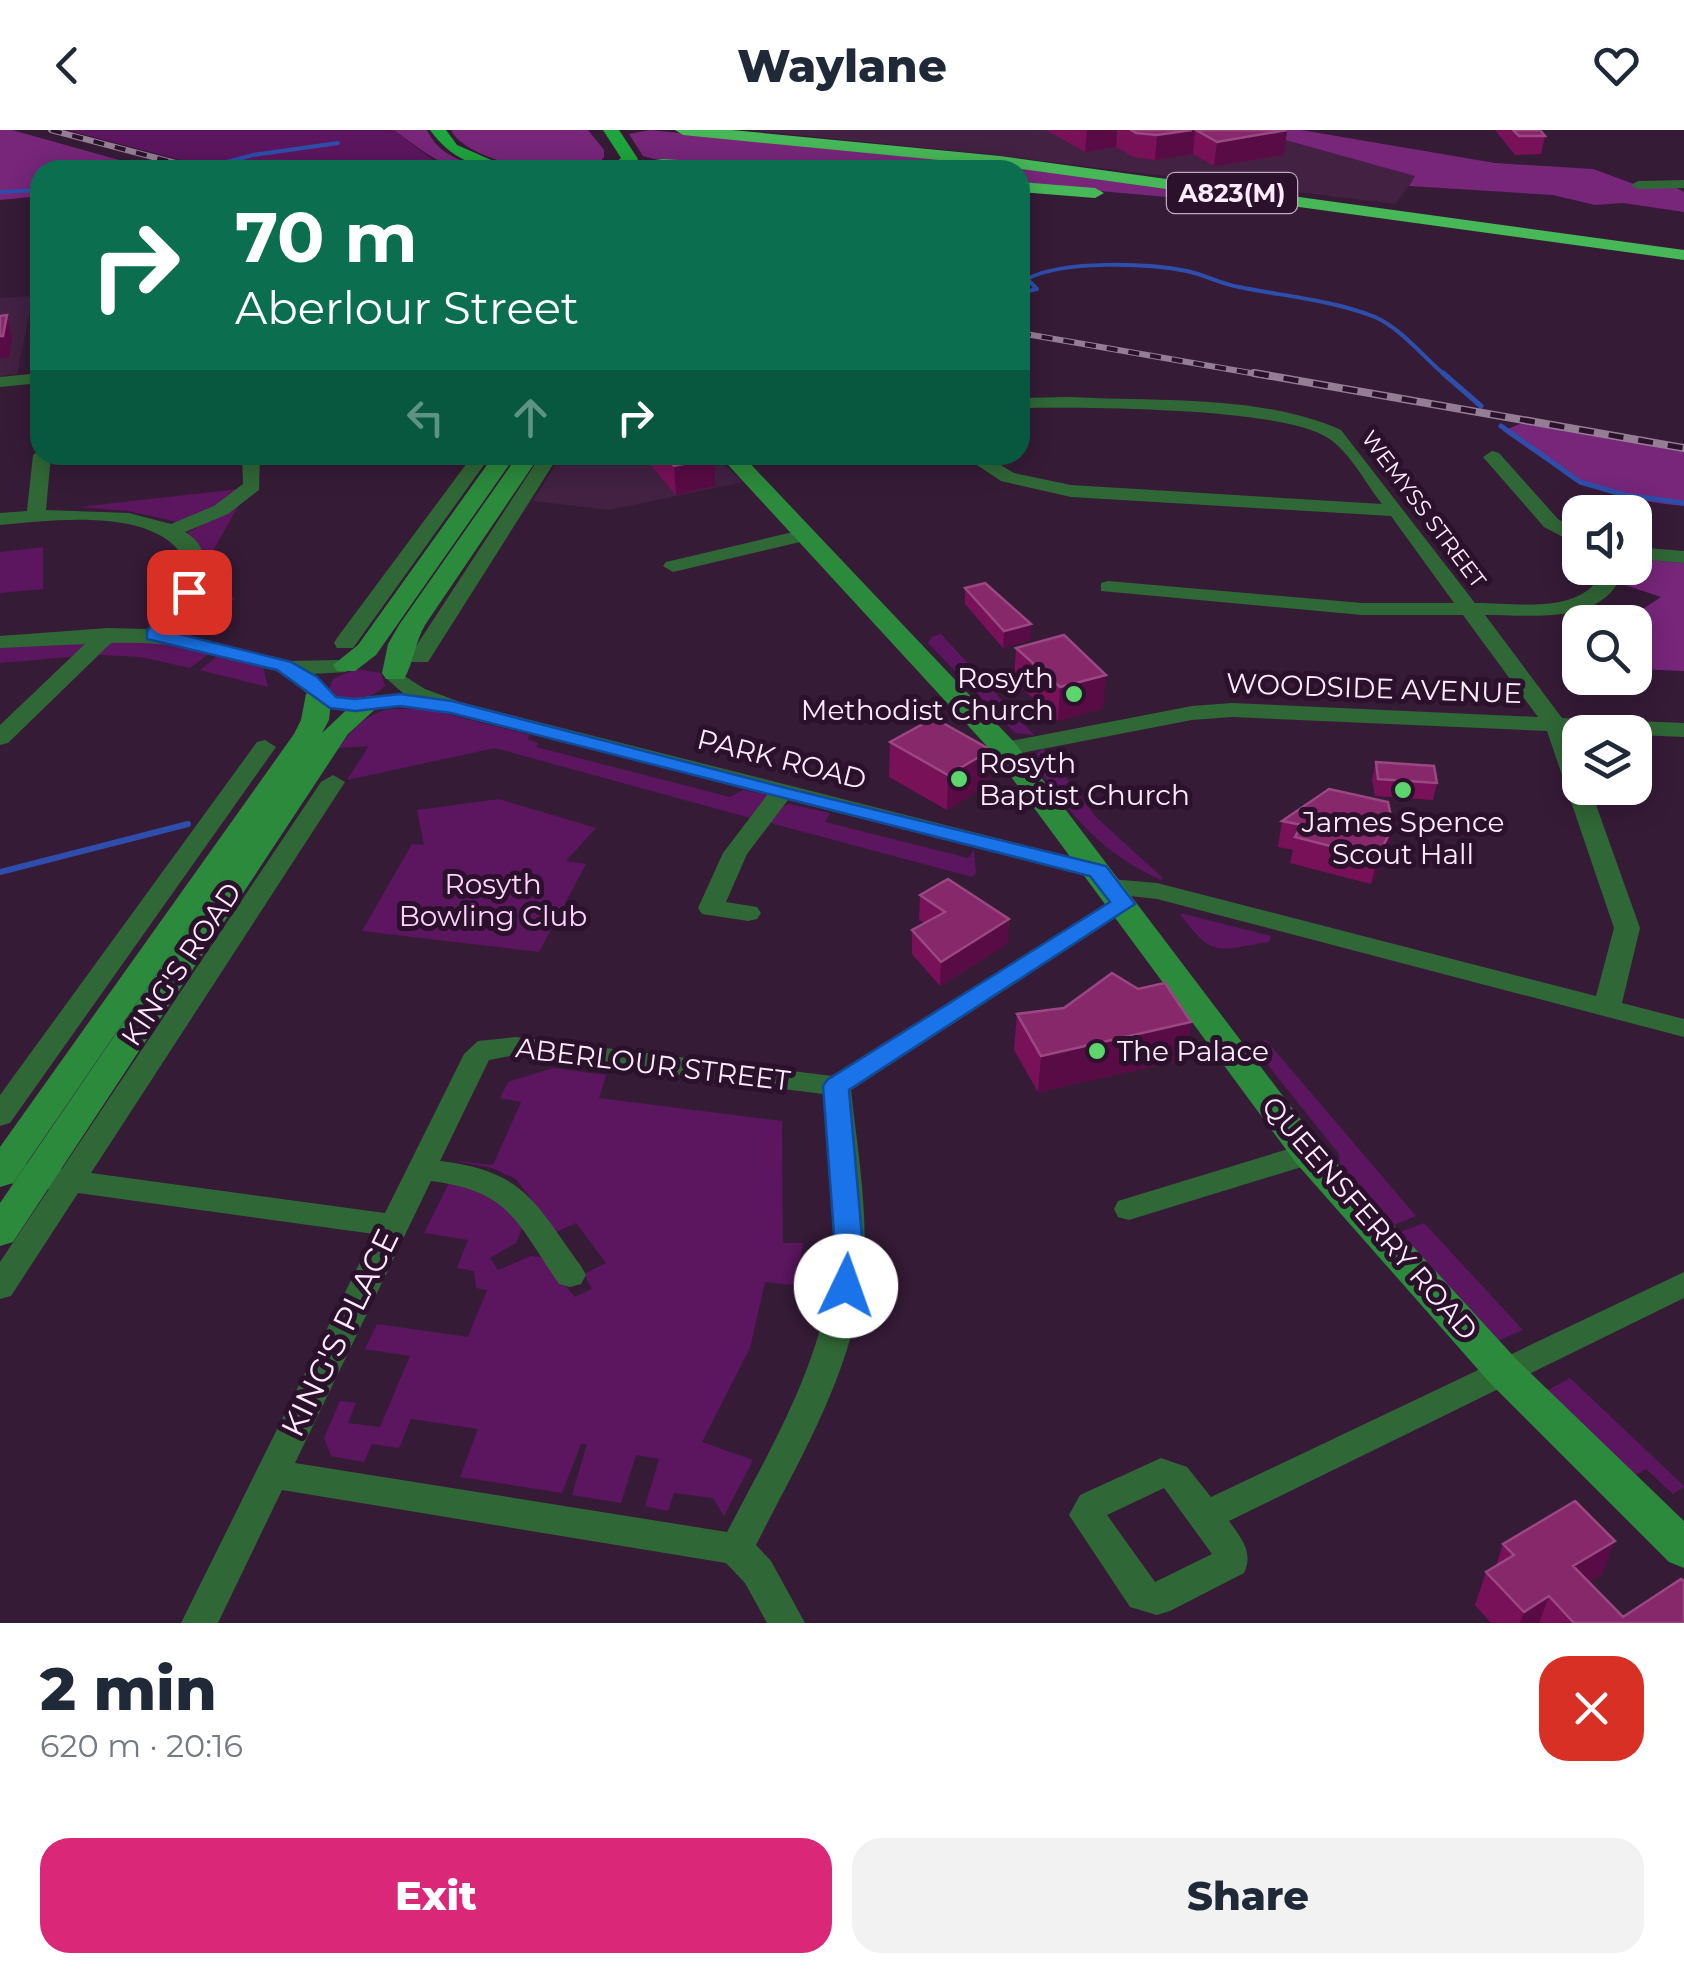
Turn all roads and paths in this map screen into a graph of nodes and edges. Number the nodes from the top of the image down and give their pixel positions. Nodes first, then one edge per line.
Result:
1 (438, 130) edge
2 (611, 130) edge
3 (683, 130) edge
4 (481, 160) edge
5 (629, 160) edge
6 (990, 160) edge
7 (1030, 165) edge
8 (1684, 184) edge
9 (1638, 186) dead end
10 (1030, 188) edge
11 (1684, 255) edge
12 (1684, 264) edge
13 (30, 379) edge
14 (0, 382) edge
15 (30, 389) edge
16 (0, 392) edge
17 (1030, 403) edge
18 (1492, 458) dead end
19 (41, 465) edge
20 (251, 465) edge
21 (476, 465) edge
22 (498, 465) edge
23 (520, 465) edge
24 (544, 465) edge
25 (739, 465) edge
26 (988, 465) edge
27 (1395, 511) junction
28 (36, 514) junction
29 (0, 519) edge
30 (1562, 529) edge
31 (171, 531) junction
32 (806, 536) junction
33 (1652, 554) edge
34 (1684, 557) edge
35 (673, 566) dead end
36 (1608, 585) edge
37 (1108, 587) dead end
38 (1467, 609) junction
39 (393, 613) junction
40 (439, 628) junction
41 (108, 634) junction
42 (154, 635) junction
43 (0, 642) edge
44 (420, 657) dead end
45 (343, 658) junction
46 (284, 666) junction
47 (396, 676) junction
48 (318, 692) junction
49 (372, 702) junction
50 (452, 707) junction
51 (1556, 725) junction
52 (1684, 730) edge
53 (0, 738) edge
54 (265, 747) dead end
55 (1005, 749) junction
56 (243, 778) junction
57 (307, 788) junction
58 (782, 794) junction
59 (1111, 887) junction
60 (748, 913) dead end
61 (1607, 1008) junction
62 (1684, 1028) edge
63 (488, 1048) joint
64 (836, 1086) junction
65 (0, 1116) edge
66 (1308, 1154) junction
67 (420, 1169) junction
68 (1, 1172) edge
69 (38, 1176) junction
70 (70, 1180) junction
71 (1129, 1209) dead end
72 (392, 1225) junction
73 (0, 1232) edge
74 (570, 1276) dead end
75 (1684, 1284) edge
76 (0, 1287) edge
77 (1504, 1372) junction
78 (271, 1474) junction
79 (1205, 1516) dead end
80 (736, 1549) junction
81 (1684, 1549) edge
82 (199, 1623) edge
83 (787, 1623) edge

1 - 4 main road
2 - 5 main road
3 - 6 highway, A823(M)
7 - 11 highway, A823(M)
8 - 9 street
10 - 12 highway, A823(M)
13 - 14 street
15 - 16 street
17 - 27 street, WEMYSS STREET
18 - 30 street
19 - 28 street
20 - 31 street
21 - 39 street
22 - 39 main road, KING'S ROAD
23 - 39 main road, KING'S ROAD
24 - 40 street
25 - 32 main road, QUEENSFERRY ROAD
26 - 27 street
27 - 38 street, WEMYSS STREET
28 - 29 street
28 - 31 street
31 - 42 street
32 - 35 street
32 - 55 main road, QUEENSFERRY ROAD
33 - 34 street
36 - 38 street
37 - 38 street
38 - 51 street, WEMYSS STREET
39 - 40 street
39 - 45 main road, KING'S ROAD
39 - 47 main road, KING'S ROAD
40 - 44 street
41 - 42 street
41 - 43 street
41 - 53 street
42 - 46 street
45 - 46 street
45 - 47 main road
45 - 48 main road, KING'S ROAD
46 - 48 street
47 - 49 main road, KING'S ROAD
47 - 50 street, PARK ROAD
48 - 49 main road
48 - 57 main road, KING'S ROAD
49 - 50 street, PARK ROAD
49 - 57 main road, KING'S ROAD
50 - 58 street, PARK ROAD
51 - 52 street, WOODSIDE AVENUE
51 - 55 street, WOODSIDE AVENUE
51 - 61 street, WEMYSS STREET
54 - 56 street
55 - 59 main road, QUEENSFERRY ROAD
56 - 57 street
56 - 65 street
57 - 68 main road, KING'S ROAD
57 - 69 main road, KING'S ROAD
57 - 70 street
58 - 59 street, PARK ROAD
58 - 60 street
59 - 61 street, PARK ROAD
59 - 64 street
59 - 66 main road, QUEENSFERRY ROAD
61 - 62 street, PARK ROAD
63 - 64 street, ABERLOUR STREET
63 - 67 street, KING'S PLACE
64 - 80 street
66 - 71 street
66 - 77 main road, QUEENSFERRY ROAD
67 - 72 street, KING'S PLACE
67 - 74 street
68 - 69 street
69 - 70 street
69 - 73 main road, KING'S ROAD
70 - 72 street
70 - 76 street
72 - 78 street, KING'S PLACE
75 - 77 street
77 - 79 street
77 - 81 main road, QUEENSFERRY ROAD
78 - 80 street
78 - 82 street, KING'S PLACE
80 - 83 street

